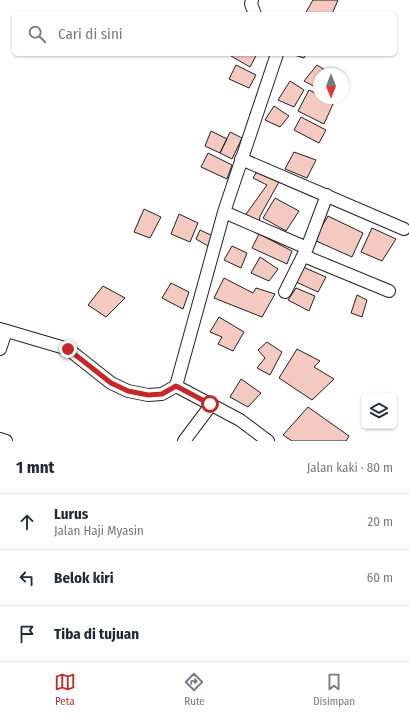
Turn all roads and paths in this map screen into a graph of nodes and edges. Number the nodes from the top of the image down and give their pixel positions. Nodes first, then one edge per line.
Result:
1 (252, 0) edge
2 (254, 12) edge
3 (276, 56) edge
4 (241, 159) junction
5 (327, 195) junction
6 (224, 212) junction
7 (404, 229) dead end
8 (305, 252) junction
9 (389, 291) dead end
10 (285, 292) dead end
11 (3, 330) edge
12 (0, 349) edge
13 (176, 386) junction
14 (210, 404) junction
15 (0, 439) edge
16 (6, 441) edge
17 (184, 441) edge
18 (268, 441) edge

1 - 2 street
3 - 4 street
4 - 5 street
4 - 6 street
5 - 7 street
5 - 8 street
6 - 8 street
6 - 13 street
8 - 9 street
8 - 10 street
11 - 12 street
11 - 13 street
13 - 14 street
14 - 17 street
14 - 18 street
15 - 16 street

